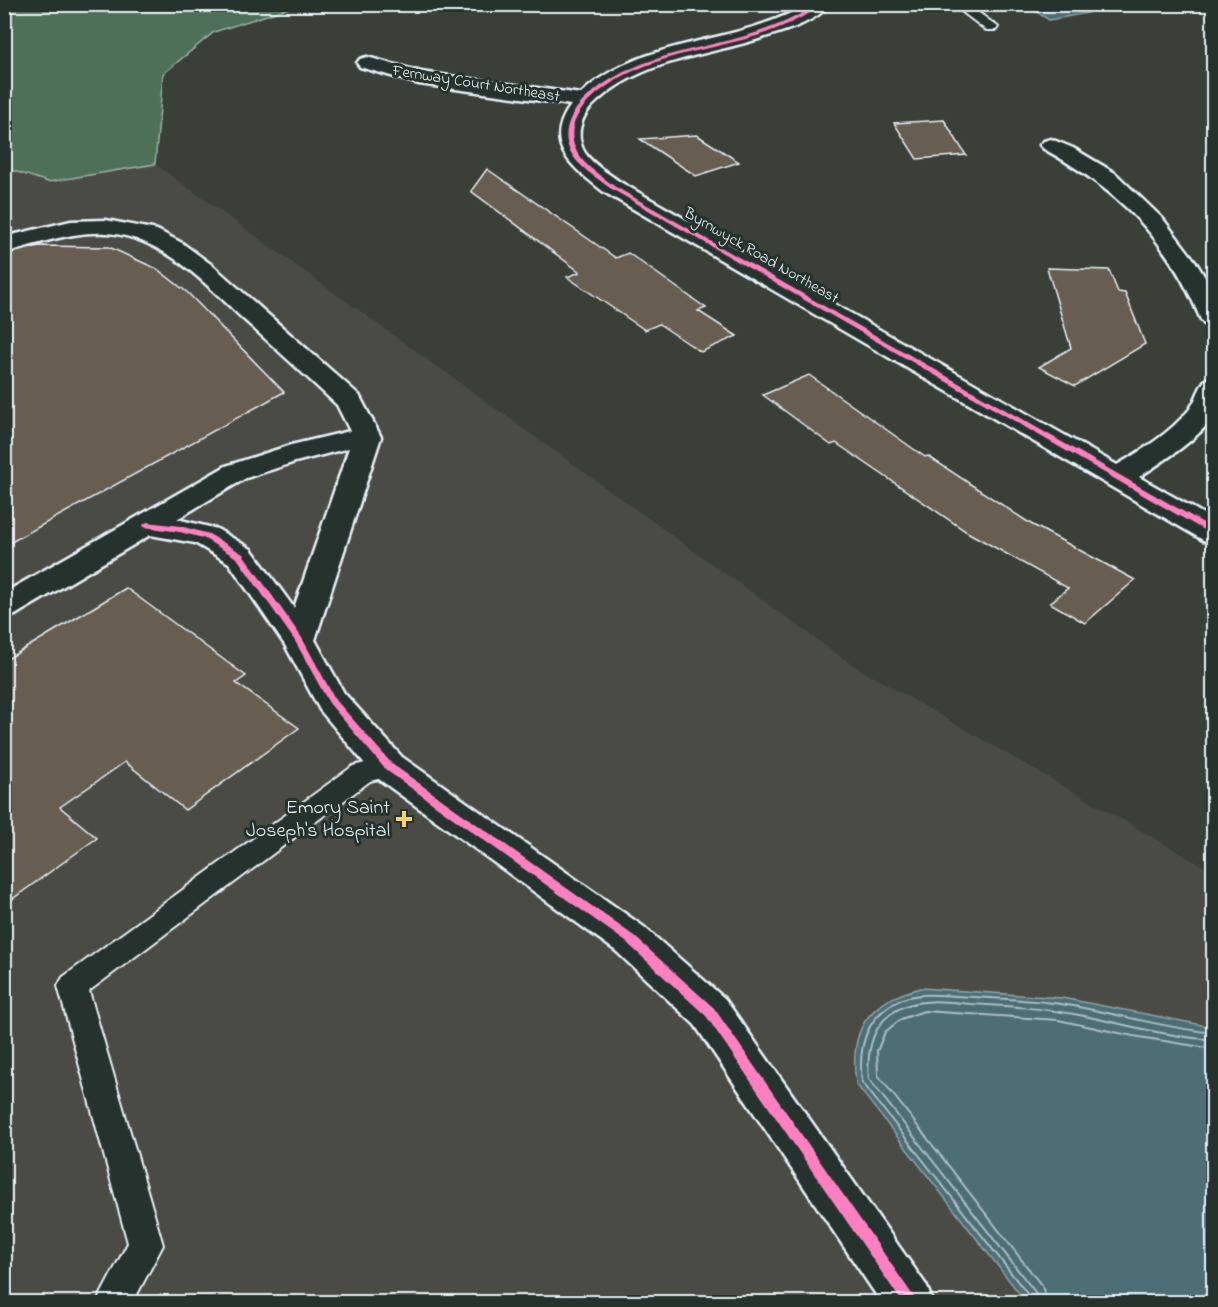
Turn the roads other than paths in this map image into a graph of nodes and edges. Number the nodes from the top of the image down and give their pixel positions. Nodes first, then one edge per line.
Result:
1 (822, 4) edge
2 (958, 4) edge
3 (991, 27) dead end
4 (368, 63) dead end
5 (585, 101) junction
6 (1051, 145) dead end
7 (4, 246) edge
8 (1214, 320) edge
9 (1214, 386) edge
10 (367, 437) junction
11 (1118, 478) junction
12 (147, 525) junction
13 (1214, 533) edge
14 (8, 610) edge
15 (298, 640) junction
16 (389, 767) junction
17 (114, 1302) edge
18 (909, 1302) edge

1 - 5 street, Byrnwyck Road Northeast
2 - 3 lane
4 - 5 street, Fernway Court Northeast
5 - 11 street, Byrnwyck Road Northeast
6 - 8 street
7 - 10 street
9 - 11 street
10 - 12 street
10 - 15 street
11 - 13 street, Byrnwyck Road Northeast
12 - 14 street
12 - 15 street
15 - 16 street
16 - 17 lane
16 - 18 street

